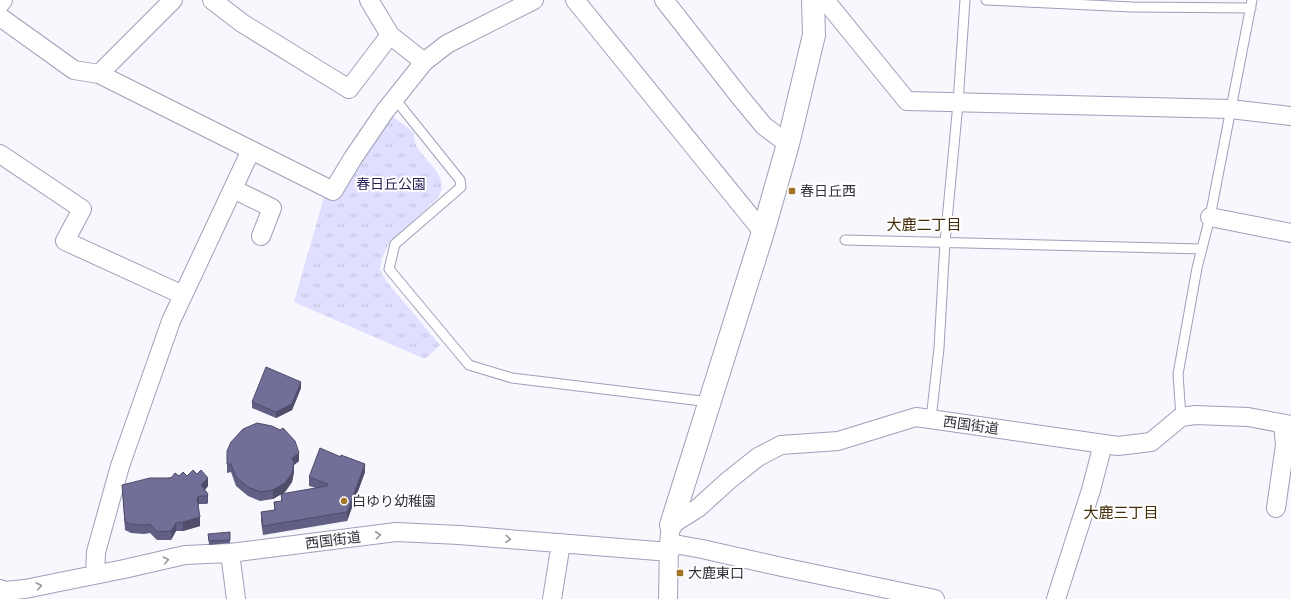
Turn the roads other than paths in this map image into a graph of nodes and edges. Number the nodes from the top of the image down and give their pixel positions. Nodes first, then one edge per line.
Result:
1 (3, 0) edge
2 (173, 0) edge
3 (212, 0) edge
4 (369, 0) edge
5 (534, 0) edge
6 (575, 0) edge
7 (664, 0) edge
8 (813, 0) edge
9 (825, 0) edge
10 (964, 0) edge
11 (986, 0) edge
12 (0, 4) edge
13 (1251, 4) edge
14 (0, 17) edge
15 (390, 35) junction
16 (424, 62) junction
17 (99, 74) junction
18 (395, 99) junction
19 (958, 103) junction
20 (1230, 109) junction
21 (1291, 116) edge
22 (788, 144) junction
23 (251, 150) junction
24 (0, 154) edge
25 (233, 189) junction
26 (1210, 217) junction
27 (763, 232) junction
28 (1291, 233) edge
29 (261, 236) dead end
30 (845, 240) dead end
31 (945, 242) junction
32 (1202, 249) junction
33 (183, 295) junction
34 (710, 402) junction
35 (1182, 417) junction
36 (931, 419) junction
37 (1287, 424) edge
38 (1103, 444) junction
39 (1276, 508) dead end
40 (670, 540) junction
41 (561, 543) junction
42 (230, 553) junction
43 (95, 575) junction
44 (3, 593) edge
45 (929, 598) edge
46 (236, 599) edge
47 (552, 599) edge
48 (668, 599) edge
49 (1056, 599) edge

1 - 12 street
2 - 17 street
3 - 15 street
4 - 15 street
5 - 16 street
6 - 27 street
7 - 22 street
8 - 22 street
9 - 19 street
10 - 19 lane
11 - 13 lane
13 - 20 lane
14 - 17 street
15 - 16 street
16 - 18 street
17 - 23 street
18 - 23 street
18 - 34 lane
19 - 20 street
19 - 31 lane
20 - 21 street
20 - 26 lane
22 - 27 street
23 - 25 street
24 - 33 street
25 - 29 street
25 - 33 street
26 - 28 street
26 - 32 lane
27 - 34 street
30 - 31 lane
31 - 32 lane
31 - 36 lane
32 - 35 lane
33 - 43 street
34 - 40 street
35 - 37 street
35 - 38 street, 西国街道
36 - 38 street, 西国街道
36 - 40 street, 西国街道
37 - 39 street
38 - 49 street
40 - 41 street, 西国街道
40 - 45 street
40 - 48 street
42 -> 41 street, 西国街道
41 - 47 street
43 -> 42 street, 西国街道
42 - 46 street
44 -> 43 street, 西国街道

